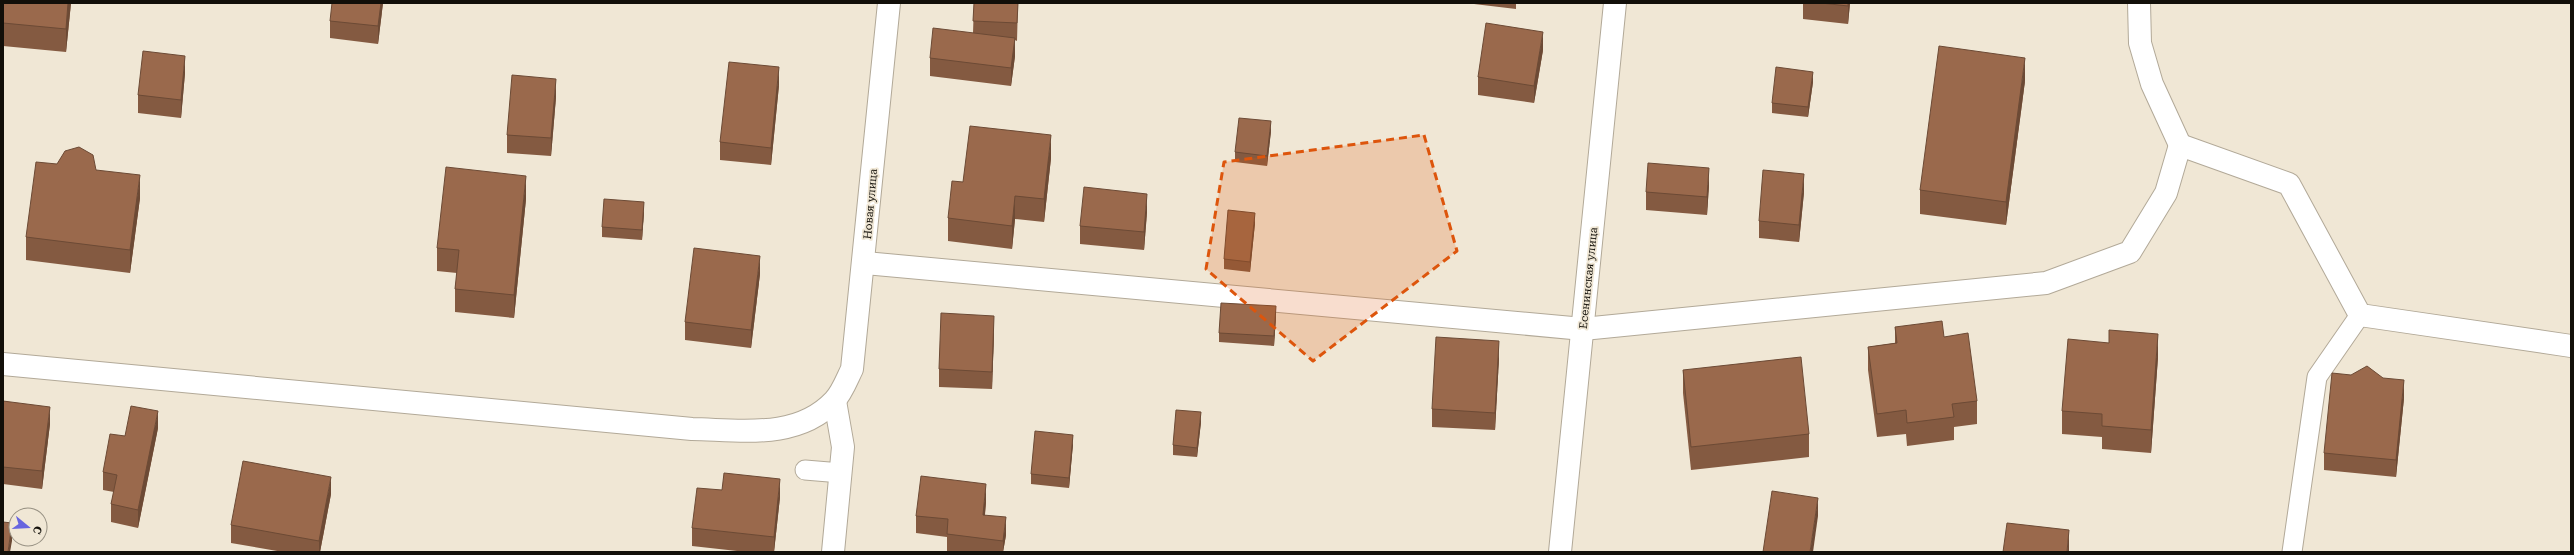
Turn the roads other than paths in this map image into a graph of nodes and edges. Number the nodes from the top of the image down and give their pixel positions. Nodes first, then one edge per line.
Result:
1 (889, 3) edge
2 (1615, 3) edge
3 (2139, 3) edge
4 (2180, 145) junction
5 (865, 263) junction
6 (2360, 315) junction
7 (1583, 329) junction
8 (2571, 346) edge
9 (3, 364) edge
10 (835, 400) junction
11 (805, 470) dead end
12 (841, 473) junction
13 (833, 552) edge
14 (1560, 552) edge
15 (2292, 552) edge

1 - 5 street, Новая улица
2 - 7 street, Есенинская улица
3 - 4 street
4 - 6 street
4 - 7 street
5 - 7 street
5 - 10 street, Новая улица
6 - 8 street
6 - 15 lane
7 - 14 street, Есенинская улица
9 - 10 street, Новая улица
10 - 12 street
11 - 12 lane
12 - 13 street

